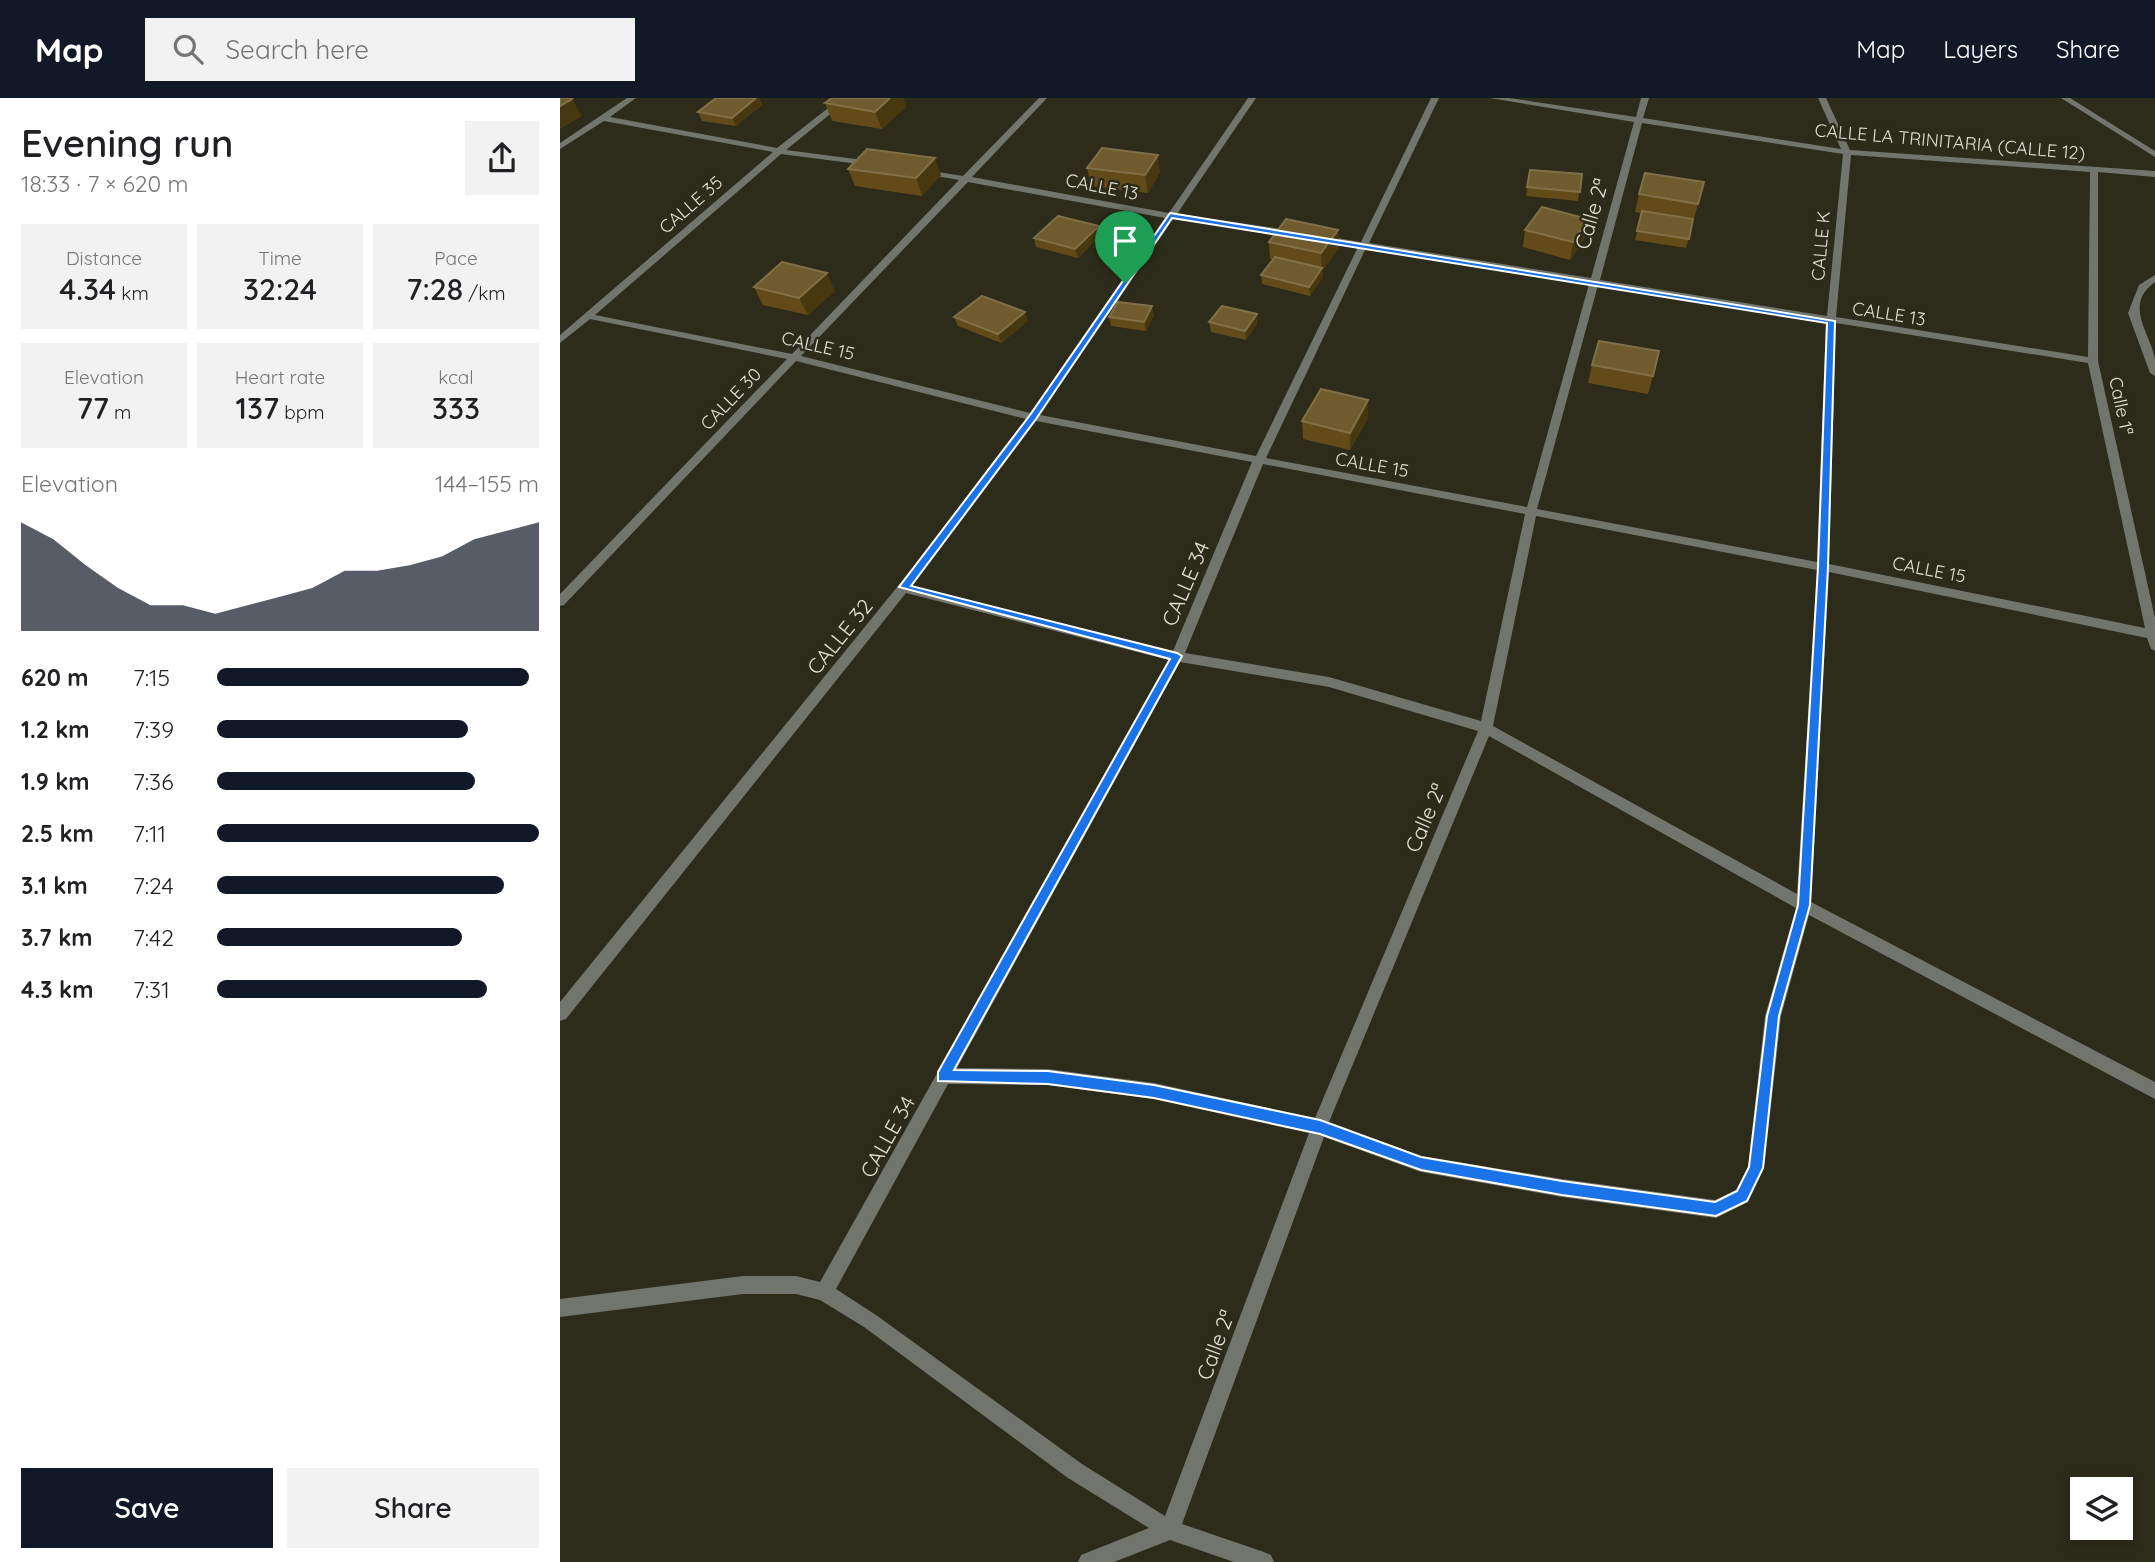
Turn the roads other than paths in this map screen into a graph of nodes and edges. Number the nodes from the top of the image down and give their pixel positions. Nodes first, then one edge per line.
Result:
1 (632, 98) edge
2 (846, 98) edge
3 (1043, 98) edge
4 (1252, 98) edge
5 (1435, 98) edge
6 (1494, 98) edge
7 (1645, 98) edge
8 (1822, 98) edge
9 (2070, 100) edge
10 (603, 118) junction
11 (1640, 120) junction
12 (560, 147) edge
13 (779, 151) junction
14 (1847, 152) junction
15 (2155, 155) edge
16 (887, 166) edge
17 (914, 169) edge
18 (2094, 170) junction
19 (2155, 174) edge
20 (968, 177) junction
21 (1170, 215) junction
22 (1363, 244) junction
23 (2155, 278) edge
24 (1596, 281) junction
25 (588, 316) junction
26 (1831, 321) junction
27 (560, 340) edge
28 (794, 358) junction
29 (2093, 361) junction
30 (2155, 373) edge
31 (1033, 417) junction
32 (1258, 462) junction
33 (1531, 511) junction
34 (1823, 567) junction
35 (904, 587) junction
36 (560, 602) edge
37 (2154, 640) edge
38 (1177, 656) junction
39 (1486, 728) junction
40 (1804, 905) junction
41 (560, 1014) edge
42 (943, 1076) junction
43 (2155, 1091) edge
44 (1320, 1127) junction
45 (824, 1292) junction
46 (560, 1308) edge
47 (1170, 1530) junction
48 (1088, 1562) edge
49 (1264, 1562) edge

1 - 10 street
2 - 13 street, CALLE 35
3 - 20 street, CALLE 30
4 - 21 street, CALLE 32
5 - 22 street, CALLE 34
6 - 11 street, CALLE LA TRINITARIA (CALLE 12)
7 - 11 street, Calle 2ª
8 - 14 street
9 - 15 street
10 - 12 street
10 - 13 street
11 - 14 street, CALLE LA TRINITARIA (CALLE 12)
11 - 24 street, Calle 2ª
13 - 16 street
13 - 25 street, CALLE 35
14 - 18 street, CALLE LA TRINITARIA (CALLE 12)
14 - 26 street, CALLE K
17 - 20 street, CALLE 13
18 - 19 street, CALLE LA TRINITARIA (CALLE 12)
18 - 29 street, Calle 1ª
20 - 21 street, CALLE 13
20 - 28 street, CALLE 30
21 - 22 street, CALLE 13
21 - 31 street, CALLE 32
22 - 24 street, CALLE 13
22 - 32 street, CALLE 34
23 - 30 street
24 - 26 street, CALLE 13
24 - 33 street, Calle 2ª
25 - 27 street, CALLE 35
25 - 28 street, CALLE 15
26 - 29 street, CALLE 13
26 - 34 street, CALLE K
28 - 31 street, CALLE 15
28 - 36 street, CALLE 30
29 - 37 street, Calle 1ª
31 - 32 street, CALLE 15
31 - 35 street, CALLE 32
32 - 33 street, CALLE 15
32 - 38 street, CALLE 34
33 - 34 street, CALLE 15
33 - 39 street, Calle 2ª
34 - 37 street, CALLE 15
34 - 40 street, CALLE K
35 - 38 street
35 - 41 street, CALLE 32
38 - 39 street
38 - 42 street, CALLE 34
39 - 40 street
39 - 44 street, Calle 2ª
40 - 43 street
40 - 44 street, CALLE K
42 - 44 street, CALLE K
42 - 45 street, CALLE 34
44 - 47 street, Calle 2ª
45 - 46 street
45 - 47 street
47 - 48 street
47 - 49 street

